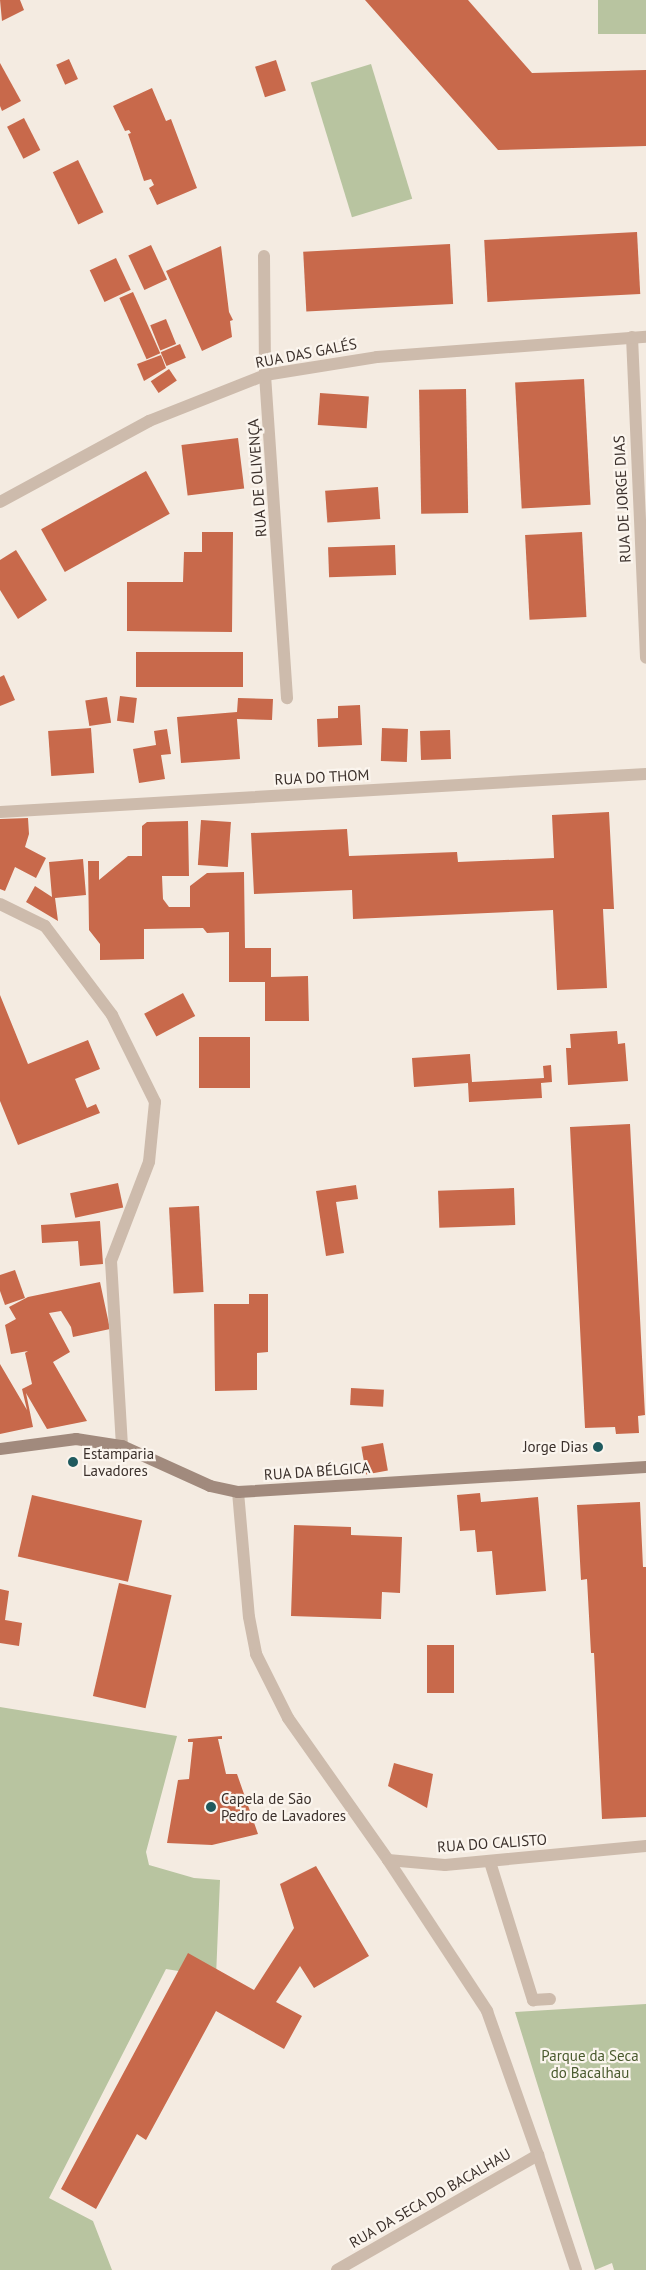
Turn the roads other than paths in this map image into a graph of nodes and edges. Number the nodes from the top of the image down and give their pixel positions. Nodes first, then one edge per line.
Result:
1 (264, 256) dead end
2 (646, 337) edge
3 (632, 338) junction
4 (266, 375) junction
5 (0, 502) edge
6 (646, 658) edge
7 (287, 698) dead end
8 (646, 774) edge
9 (0, 812) edge
10 (0, 904) edge
11 (122, 1446) junction
12 (0, 1450) edge
13 (646, 1467) edge
14 (238, 1492) junction
15 (646, 1846) edge
16 (388, 1860) junction
17 (490, 1862) junction
18 (550, 1999) dead end
19 (538, 2155) junction
20 (338, 2270) edge
21 (576, 2270) edge

1 - 4 street, RUA DE OLIVENÇA
2 - 3 street, RUA DAS GALÉS
3 - 4 street, RUA DAS GALÉS
3 - 6 street, RUA DE JORGE DIAS
4 - 5 street, RUA DAS GALÉS
4 - 7 street, RUA DE OLIVENÇA
8 - 9 street, RUA DO THOM
10 - 11 street
11 - 12 main road, RUA DA BÉLGICA
11 - 14 main road, RUA DA BÉLGICA
13 - 14 main road, RUA DA BÉLGICA
14 - 16 street
15 - 17 street, RUA DO CALISTO
16 - 17 street, RUA DO CALISTO
16 - 19 street
17 - 18 street
19 - 20 street, RUA DA SECA DO BACALHAU
19 - 21 street

